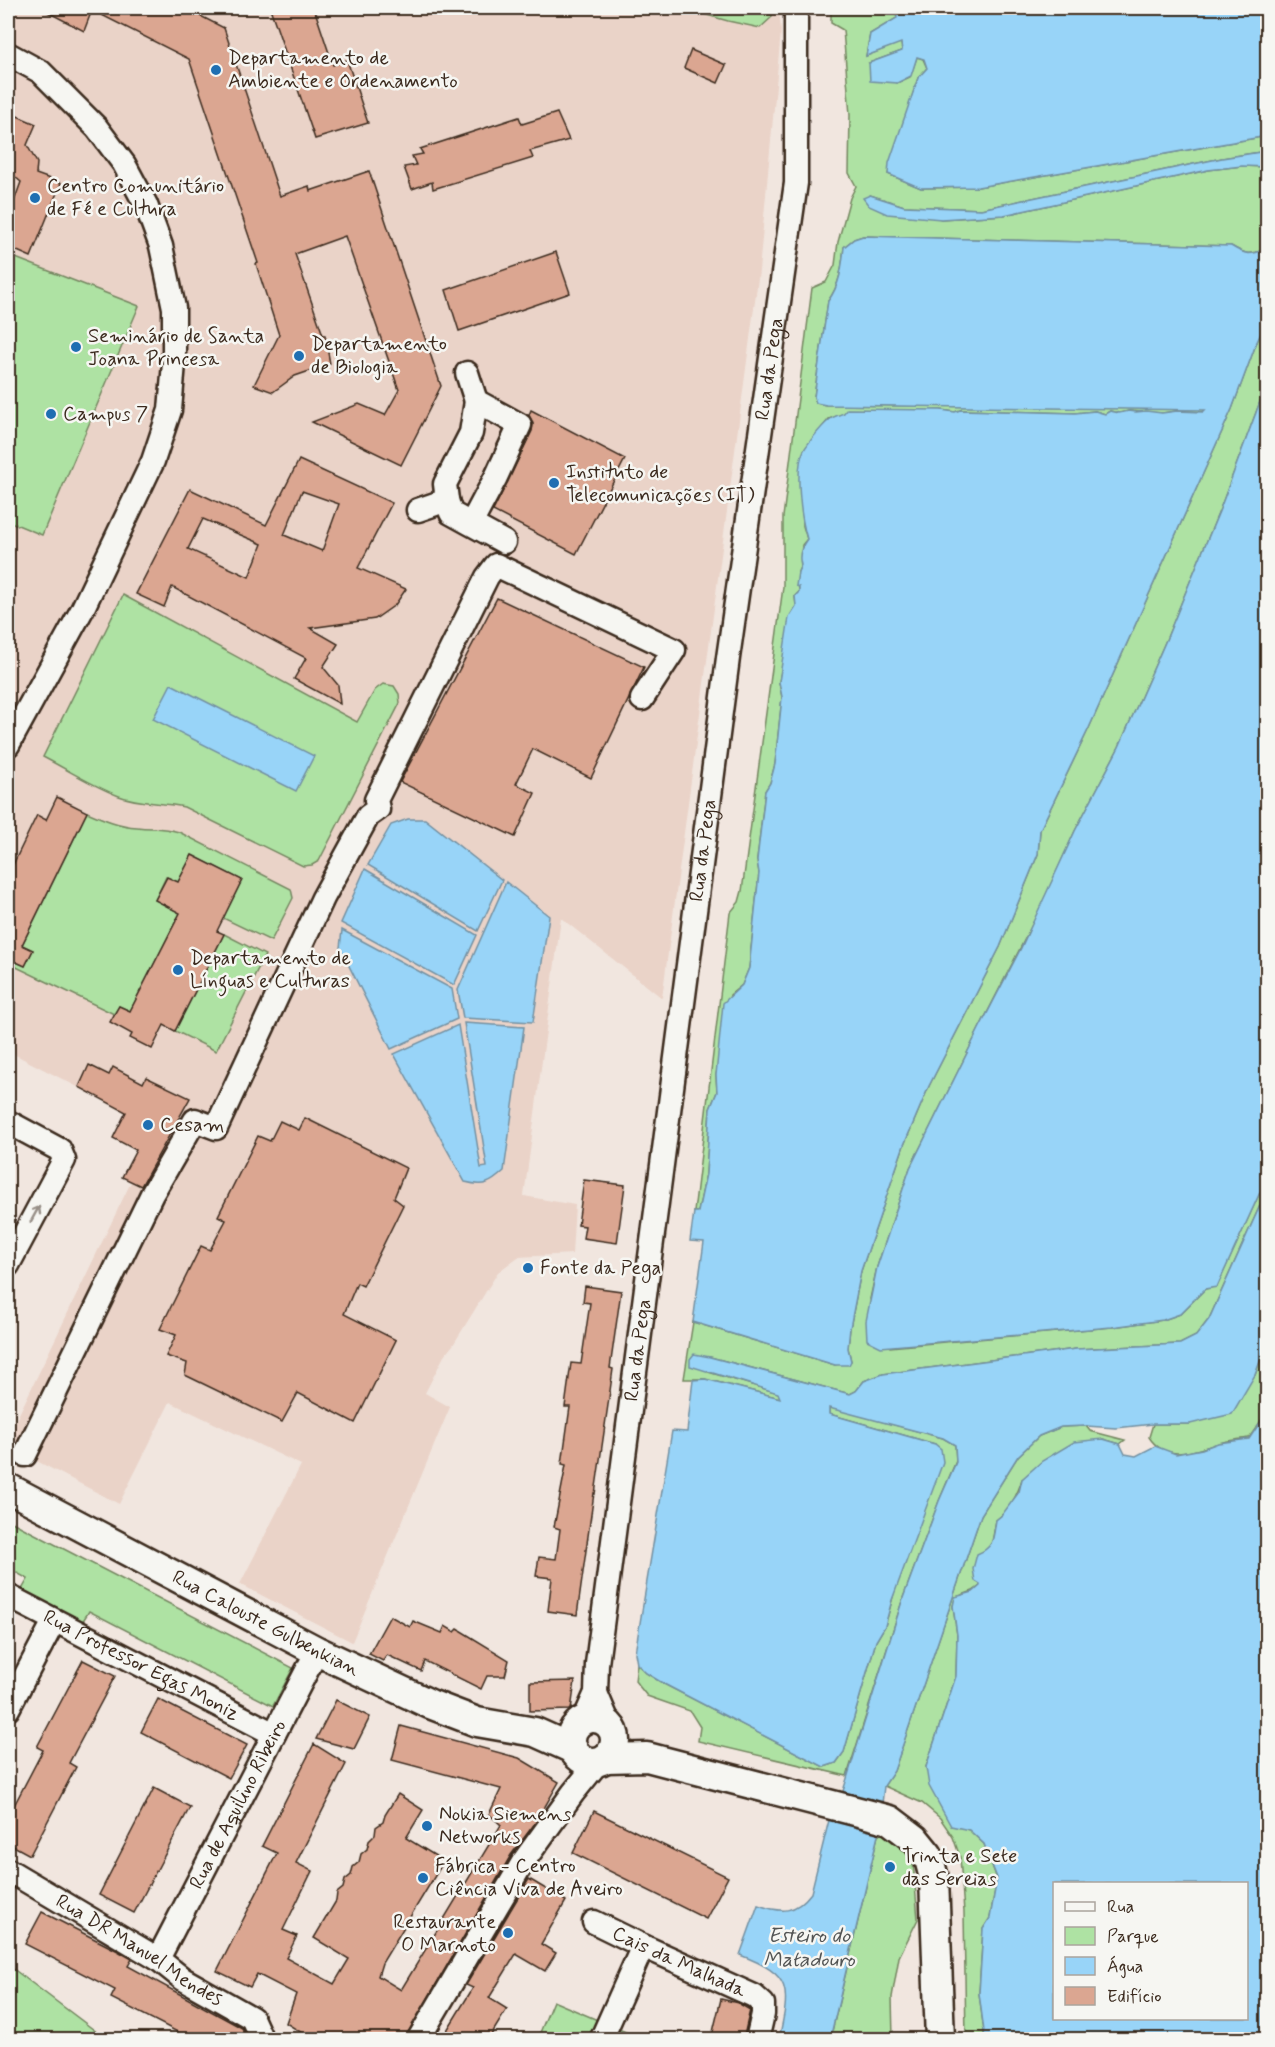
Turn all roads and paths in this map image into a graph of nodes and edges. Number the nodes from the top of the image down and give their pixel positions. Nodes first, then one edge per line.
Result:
1 (796, 8) edge
2 (8, 54) edge
3 (467, 373) dead end
4 (476, 401) junction
5 (447, 500) junction
6 (418, 510) dead end
7 (471, 524) junction
8 (504, 542) dead end
9 (642, 699) dead end
10 (8, 745) edge
11 (8, 1122) edge
12 (8, 1265) edge
13 (25, 1455) dead end
14 (8, 1488) edge
15 (8, 1596) edge
16 (54, 1621) junction
17 (317, 1650) junction
18 (8, 1709) edge
19 (274, 1734) junction
20 (593, 1740) junction
21 (8, 1870) edge
22 (594, 1922) dead end
23 (643, 1946) junction
24 (158, 1959) junction
25 (603, 2034) edge
26 (262, 2040) edge
27 (418, 2040) edge
28 (756, 2040) edge
29 (940, 2040) edge

1 - 20 street, Rua da Pega
2 - 10 street
3 - 4 street
4 - 5 street
4 - 7 street
5 - 6 street
5 - 7 street
7 - 8 street
9 - 13 street
12 -> 11 street
14 - 17 main road, Rua Calouste Gulbenkian
15 - 16 street, Rua Professor Egas Moniz
16 - 18 street
16 - 19 street, Rua Professor Egas Moniz
17 - 19 street, Rua de Aquilino Ribeiro
17 - 20 main road, Rua Calouste Gulbenkian
19 - 24 street, Rua de Aquilino Ribeiro
20 - 27 street
20 - 29 main road, Rua Calouste Gulbenkian
21 - 24 street, Rua DR Manuel Mendes
22 - 23 street, Cais da Malhada
23 - 25 street
23 - 28 street, Cais da Malhada
24 - 26 street, Rua DR Manuel Mendes

